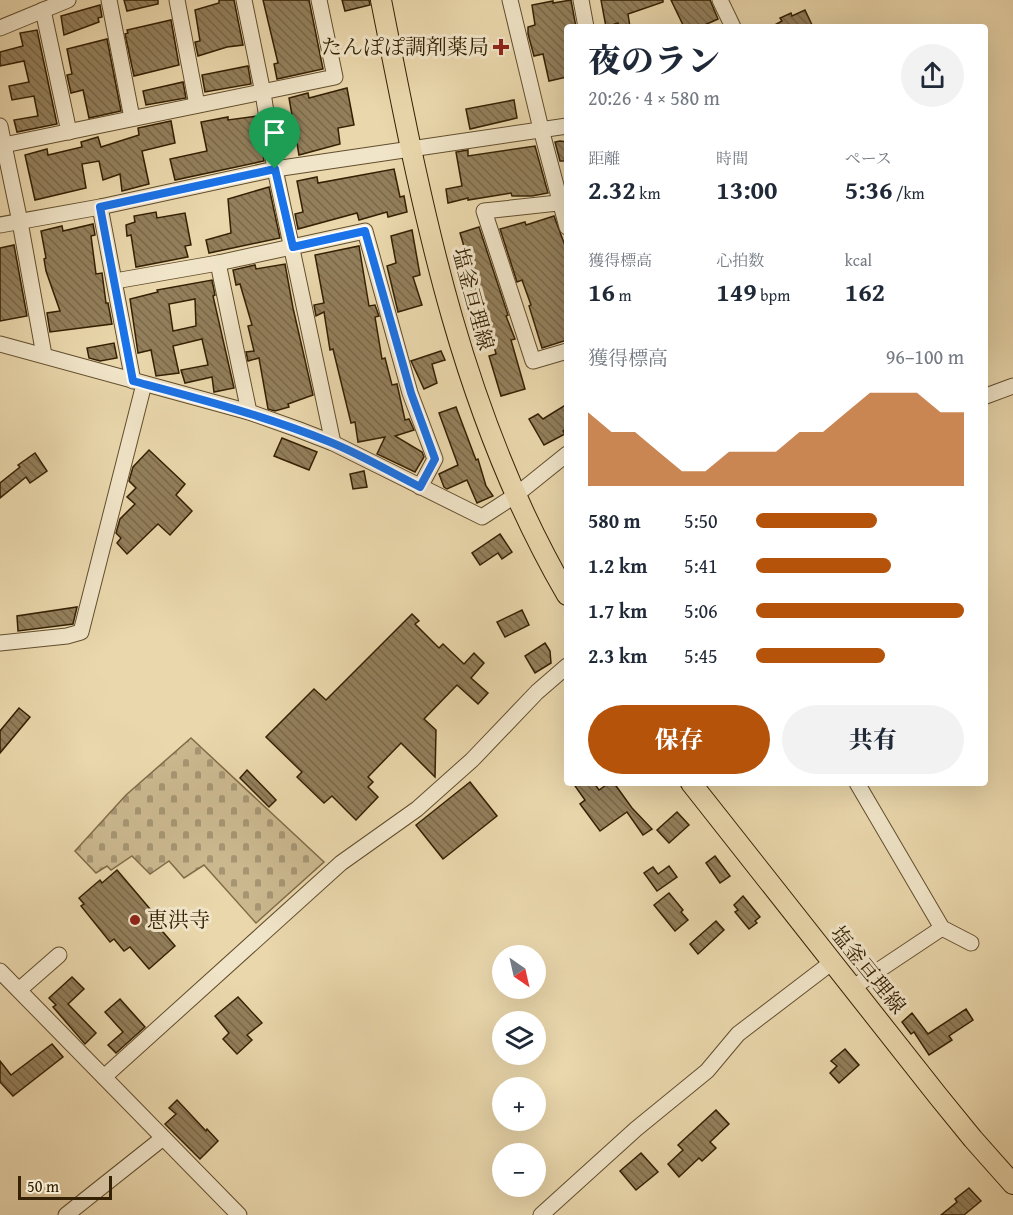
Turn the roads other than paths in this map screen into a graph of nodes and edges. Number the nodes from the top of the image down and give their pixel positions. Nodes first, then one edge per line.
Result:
1 (68, 0) edge
2 (109, 0) edge
3 (177, 0) edge
4 (244, 0) edge
5 (319, 0) edge
6 (381, 0) edge
7 (510, 0) edge
8 (581, 0) edge
9 (720, 0) edge
10 (43, 10) junction
11 (585, 24) edge
12 (732, 24) edge
13 (0, 28) edge
14 (263, 93) junction
15 (197, 105) junction
16 (132, 118) junction
17 (0, 126) edge
18 (564, 126) edge
19 (541, 129) junction
20 (69, 132) junction
21 (4, 145) junction
22 (411, 149) junction
23 (275, 169) junction
24 (563, 202) edge
25 (100, 207) junction
26 (20, 222) junction
27 (0, 225) edge
28 (293, 247) junction
29 (218, 263) junction
30 (115, 281) junction
31 (0, 344) edge
32 (564, 352) edge
33 (44, 355) junction
34 (139, 382) junction
35 (1013, 386) edge
36 (988, 395) edge
37 (249, 412) junction
38 (333, 443) junction
39 (564, 456) edge
40 (420, 487) junction
41 (516, 495) junction
42 (564, 589) edge
43 (0, 643) edge
44 (564, 669) edge
45 (693, 786) edge
46 (859, 786) edge
47 (942, 928) junction
48 (971, 943) dead end
49 (59, 955) dead end
50 (831, 963) junction
51 (0, 971) edge
52 (852, 988) junction
53 (19, 990) junction
54 (104, 1077) junction
55 (163, 1138) junction
56 (1013, 1184) edge
57 (66, 1215) edge
58 (238, 1215) edge
59 (541, 1215) edge

1 - 10 street
2 - 16 street
3 - 15 street
4 - 14 street
5 - 14 street
6 - 22 main road, 塩釜亘理線
7 - 19 street
8 - 11 street
9 - 12 street
10 - 13 street
10 - 20 street
14 - 15 street
14 - 23 street
15 - 16 street
16 - 20 street
17 - 21 street
18 - 19 street
19 - 22 street
19 - 24 street
20 - 21 street
21 - 26 street
22 - 23 street
22 - 41 main road, 塩釜亘理線
23 - 25 street
23 - 28 street
24 - 32 street
25 - 26 street
25 - 30 street
26 - 27 street
26 - 33 street
28 - 29 street
28 - 38 street
28 - 40 street
29 - 30 street
29 - 37 street
30 - 34 street
31 - 33 street
33 - 34 street
34 - 37 street
34 - 43 street
35 - 36 street
37 - 38 street
38 - 40 street
39 - 41 street
40 - 41 street
41 - 42 main road, 塩釜亘理線
44 - 54 street
45 - 50 main road, 塩釜亘理線
46 - 47 street
47 - 48 street
47 - 52 street
49 - 53 street
50 - 52 main road, 塩釜亘理線
50 - 59 street
51 - 53 street
52 - 56 main road, 塩釜亘理線
53 - 54 street
54 - 55 street
55 - 57 street
55 - 58 street

